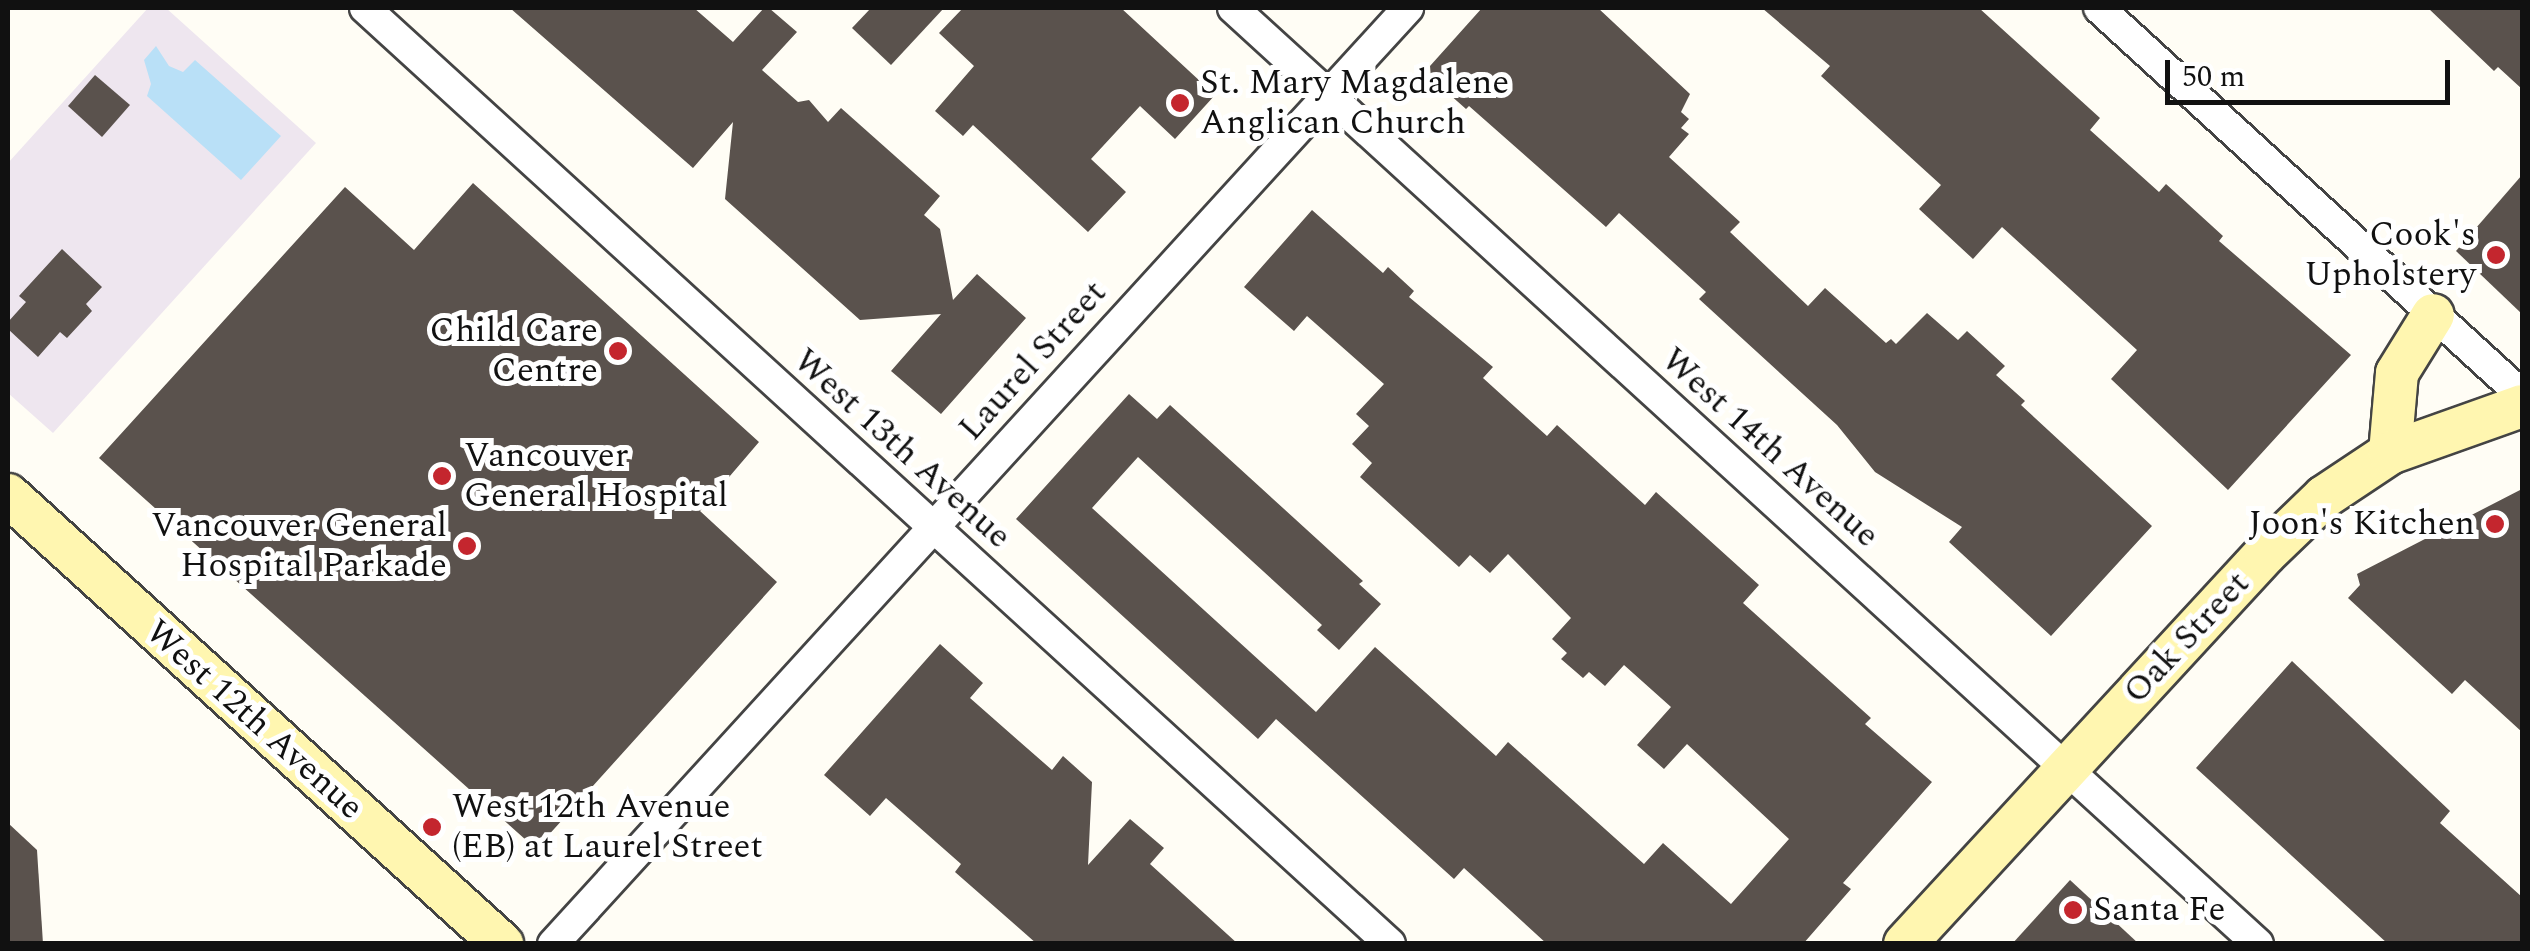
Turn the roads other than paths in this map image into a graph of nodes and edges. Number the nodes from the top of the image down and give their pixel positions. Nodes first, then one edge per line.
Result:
1 (365, 8) edge
2 (1233, 8) edge
3 (1408, 8) edge
4 (2099, 8) edge
5 (1329, 96) junction
6 (2433, 315) junction
7 (2522, 395) edge
8 (2522, 406) edge
9 (2390, 453) junction
10 (8, 495) edge
11 (932, 528) junction
12 (2066, 770) junction
13 (502, 944) edge
14 (553, 944) edge
15 (1390, 944) edge
16 (1905, 944) edge
17 (2258, 944) edge

1 - 11 street, West 13th Avenue
2 - 5 street, West 14th Avenue
3 - 5 street, Laurel Street
4 - 6 street
5 - 11 street, Laurel Street
5 - 12 street, West 14th Avenue
6 - 7 street
6 - 9 main road
8 - 9 main road, Oak Street
9 - 12 main road, Oak Street
10 - 13 main road, West 12th Avenue
11 - 14 street, Laurel Street
11 - 15 street, West 13th Avenue
12 - 16 main road, Oak Street
12 - 17 street, West 14th Avenue

